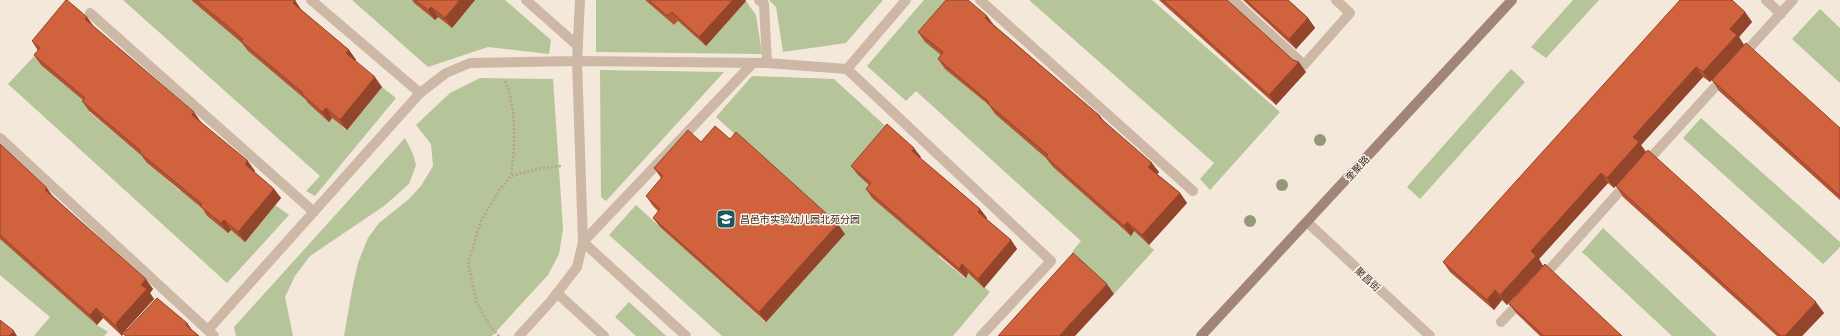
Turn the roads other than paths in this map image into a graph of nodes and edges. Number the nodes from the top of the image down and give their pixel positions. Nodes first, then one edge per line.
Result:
1 (311, 0) edge
2 (526, 0) edge
3 (580, 0) edge
4 (759, 0) edge
5 (906, 0) edge
6 (980, 0) edge
7 (1233, 0) edge
8 (1336, 0) edge
9 (1512, 0) edge
10 (1766, 0) edge
11 (1793, 0) edge
12 (90, 13) dead end
13 (1781, 14) junction
14 (578, 46) junction
15 (577, 61) junction
16 (752, 63) junction
17 (766, 63) junction
18 (847, 69) junction
19 (420, 93) junction
20 (0, 138) edge
21 (1193, 191) dead end
22 (314, 212) junction
23 (1307, 222) junction
24 (583, 242) junction
25 (557, 293) junction
26 (1501, 322) dead end
27 (211, 333) edge
28 (519, 336) edge
29 (604, 336) edge
30 (686, 336) edge
31 (981, 336) edge
32 (1201, 336) edge
33 (1430, 336) edge

1 - 19 street
2 - 14 street
3 - 14 street
4 - 17 street
5 - 18 street
6 - 21 street
7 - 8 street
9 - 23 street, 奎聚路
10 - 13 street
11 - 13 street
12 - 22 street
13 - 26 street
14 - 15 street
15 - 16 street
15 - 19 street
15 - 24 street
16 - 17 street
16 - 24 street
17 - 18 street
18 - 31 street
19 - 22 street
20 - 27 street
22 - 27 street
23 - 32 street, 奎聚路
23 - 33 street, 聚昌街
24 - 25 street
24 - 30 street
25 - 28 street
25 - 29 street

